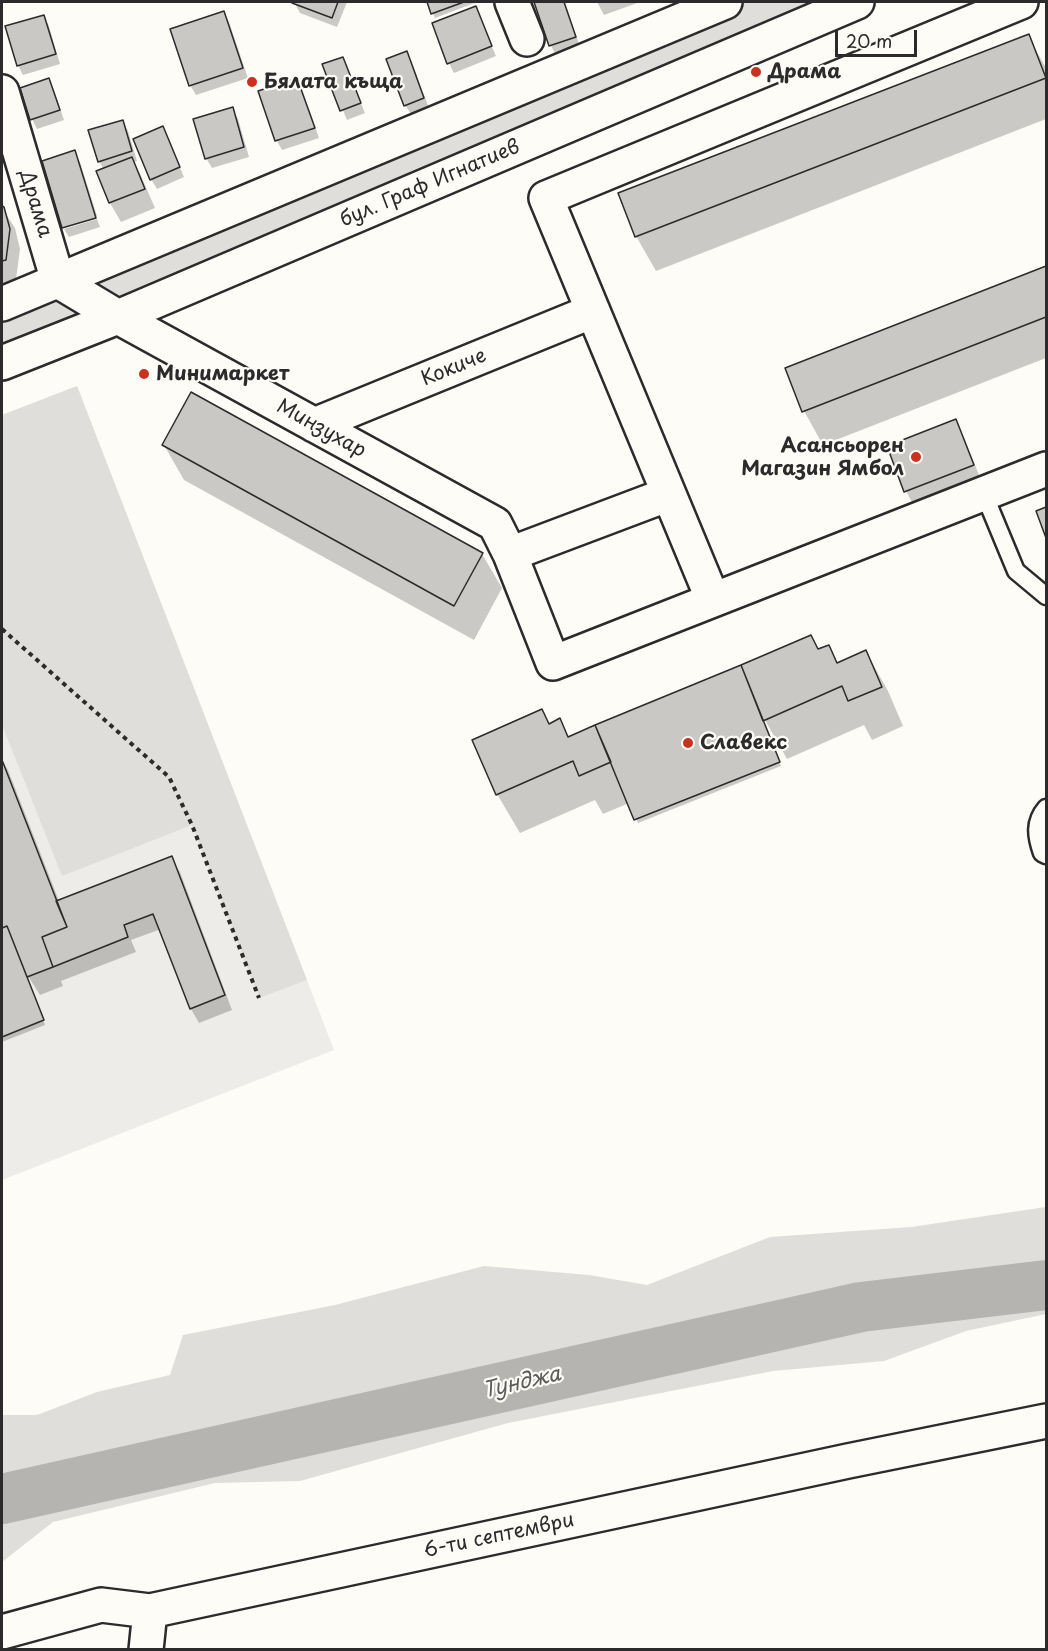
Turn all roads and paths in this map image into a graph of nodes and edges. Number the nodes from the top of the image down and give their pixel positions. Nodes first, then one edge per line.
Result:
1 (512, 2) edge
2 (725, 2) edge
3 (857, 2) edge
4 (1021, 2) edge
5 (527, 39) dead end
6 (2, 92) edge
7 (12, 156) edge
8 (58, 281) junction
9 (2, 304) edge
10 (593, 311) junction
11 (118, 317) junction
12 (2, 363) edge
13 (315, 425) junction
14 (1047, 469) edge
15 (669, 494) junction
16 (984, 494) junction
17 (510, 554) junction
18 (1047, 596) edge
19 (713, 600) junction
20 (2, 629) edge
21 (1047, 808) edge
22 (1047, 855) edge
23 (259, 998) dead end
24 (1047, 1421) edge
25 (150, 1611) junction
26 (2, 1632) edge
27 (146, 1650) edge

1 - 5 street
2 - 8 street
3 - 11 street, бул. Граф Игнатиев
4 - 10 street
6 - 7 street, Драма
7 - 8 street, Драма
8 - 9 street
8 - 11 street, Минзухар
10 - 13 street, Кокиче
10 - 15 street
11 - 12 street, бул. Граф Игнатиев
11 - 13 street, Минзухар
13 - 17 street, Минзухар
14 - 16 street
15 - 17 street
15 - 19 street
16 - 18 lane
16 - 19 street
17 - 19 street, Минзухар
20 - 23 path
21 - 22 lane
24 - 25 street, 6-ти септември
25 - 26 street, 6-ти септември
25 - 27 street

